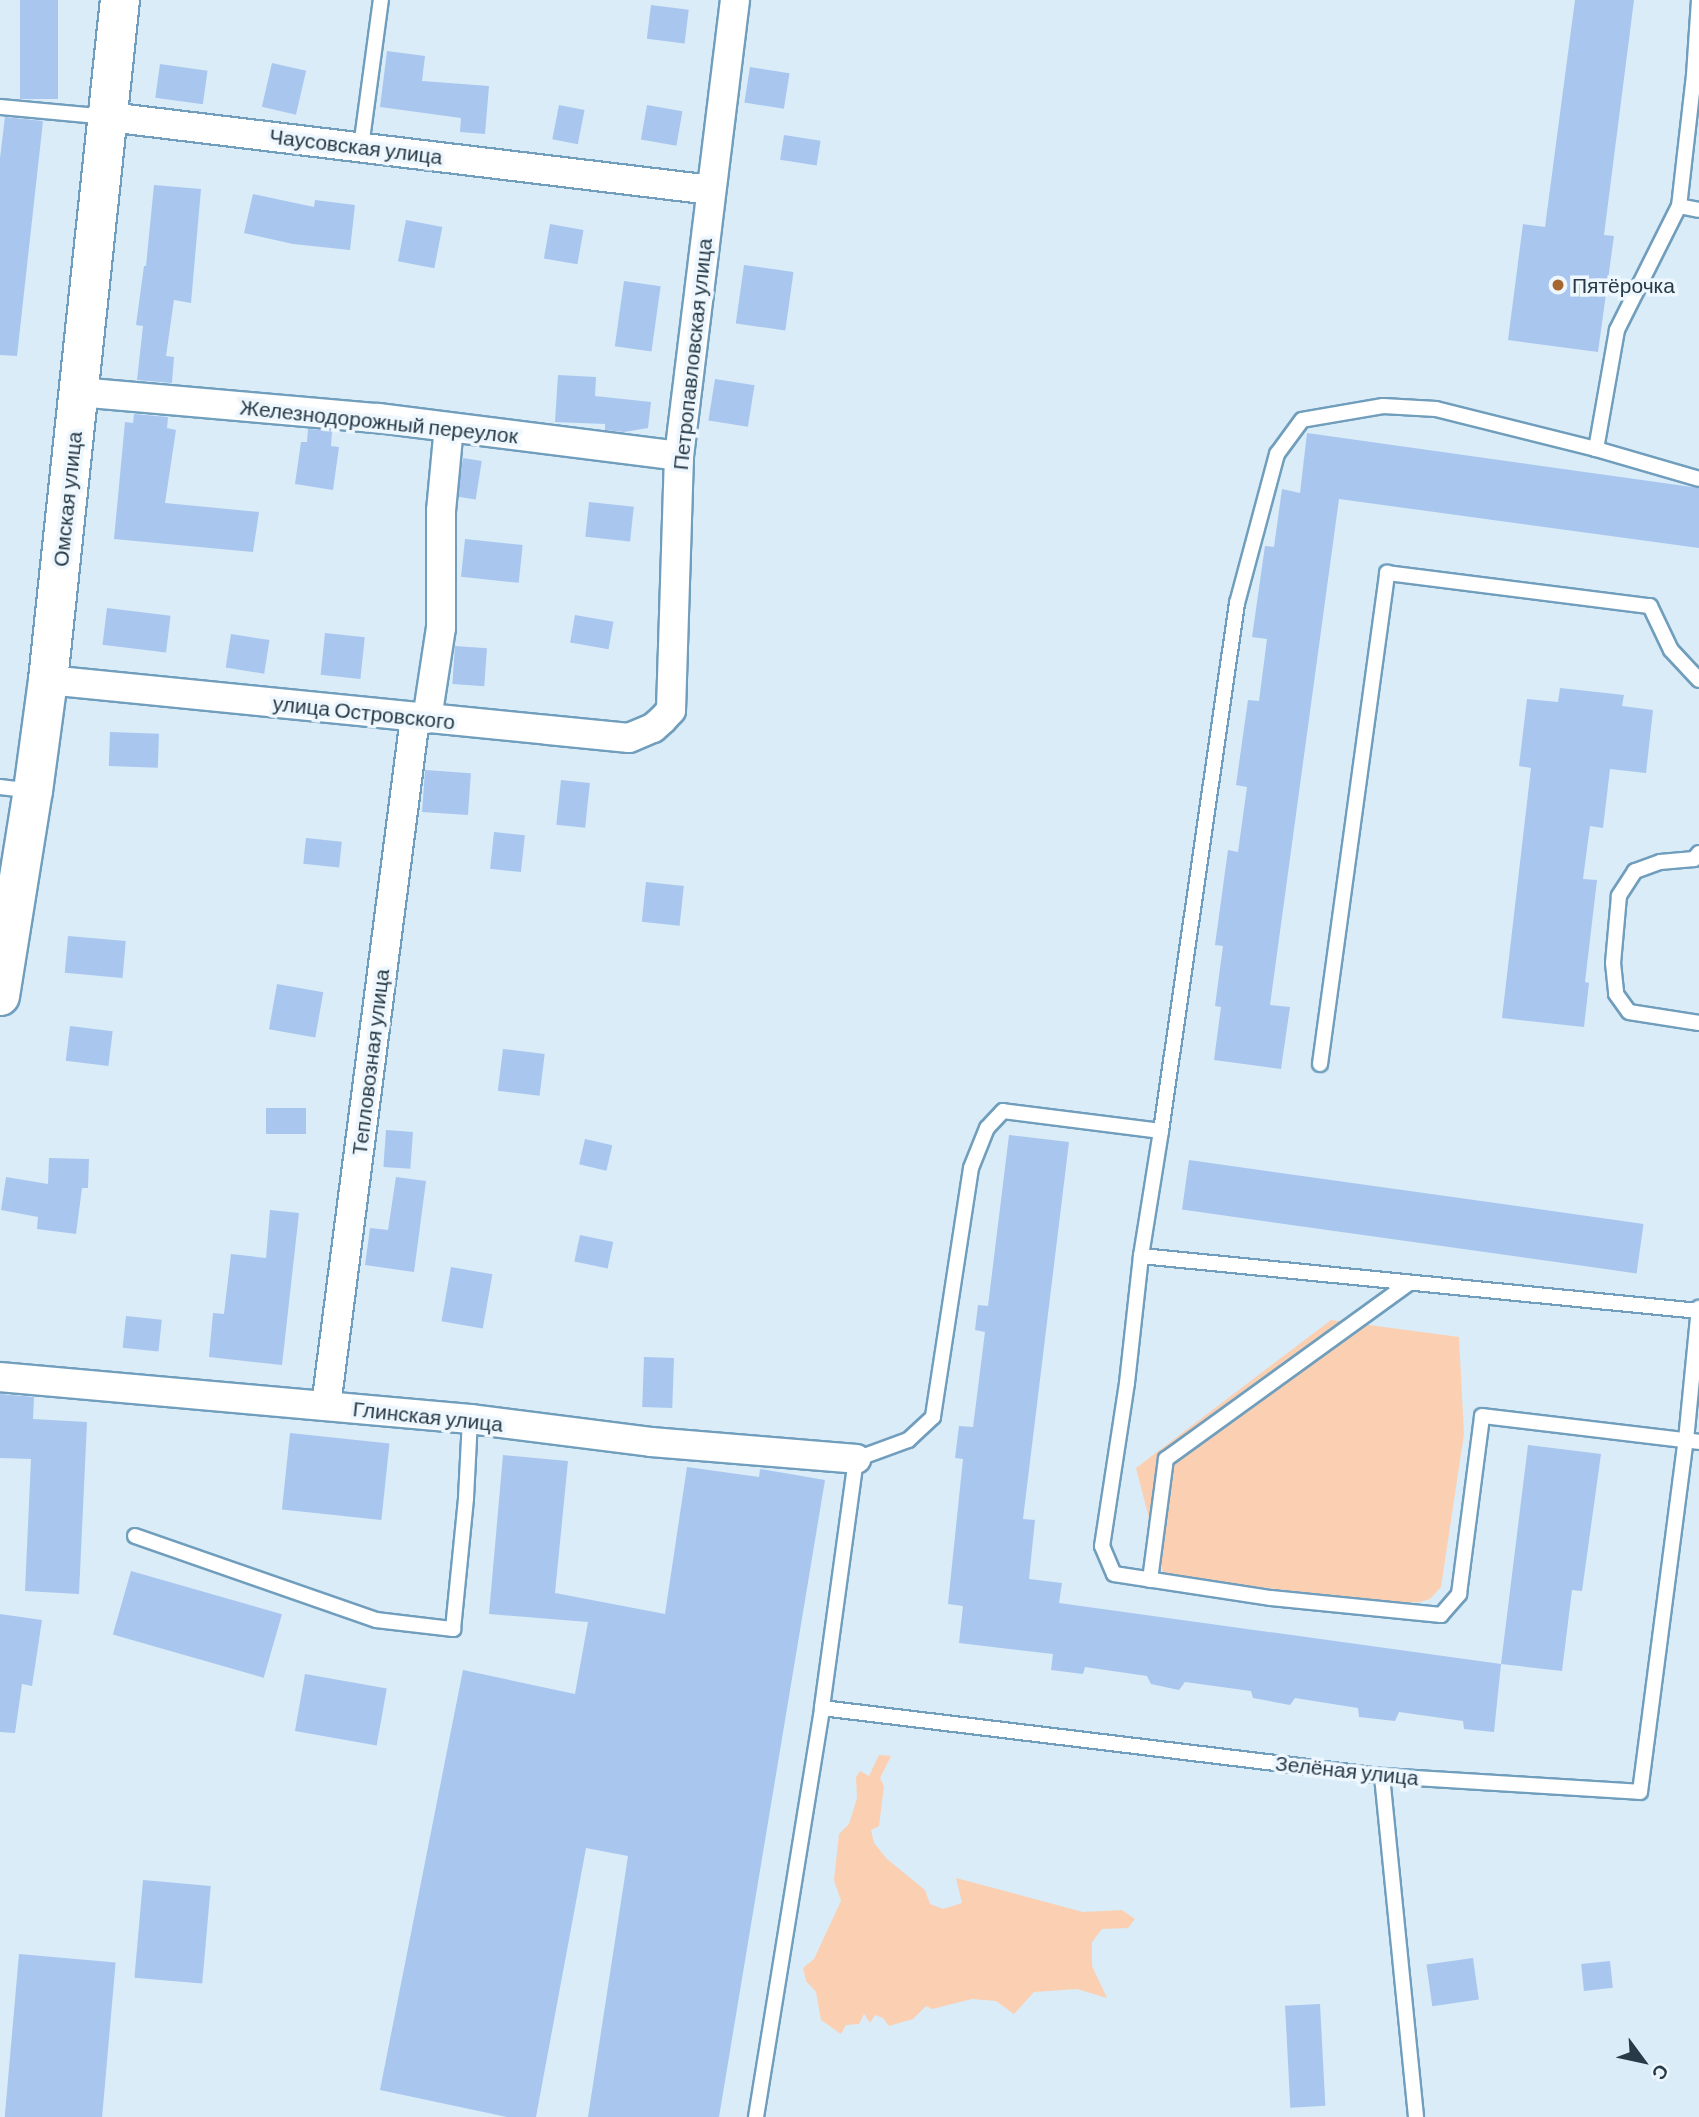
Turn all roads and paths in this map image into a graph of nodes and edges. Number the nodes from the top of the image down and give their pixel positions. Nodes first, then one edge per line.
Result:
1 (120, 0) edge
2 (381, 0) edge
3 (734, 0) edge
4 (1699, 0) edge
5 (0, 107) edge
6 (109, 117) junction
7 (361, 146) junction
8 (711, 190) junction
9 (1679, 206) junction
10 (1699, 210) edge
11 (78, 392) junction
12 (449, 427) junction
13 (1596, 449) junction
14 (679, 456) junction
15 (1699, 479) edge
16 (48, 680) junction
17 (1699, 680) edge
18 (671, 710) joint
19 (421, 719) junction
20 (17, 789) edge
21 (1699, 853) edge
22 (0, 996) edge
23 (1699, 1023) edge
24 (1320, 1064) dead end
25 (1160, 1131) junction
26 (1141, 1256) junction
27 (1409, 1283) junction
28 (1699, 1310) edge
29 (0, 1377) edge
30 (326, 1406) junction
31 (470, 1419) junction
32 (1693, 1441) edge
33 (856, 1459) junction
34 (135, 1536) dead end
35 (1150, 1580) junction
36 (822, 1707) junction
37 (1382, 1776) junction
38 (756, 2117) edge
39 (1416, 2117) edge

1 - 6 main road, Омская улица
2 - 7 lane
3 - 8 street, Петропавловская улица
4 - 9 lane
5 - 6 lane, Чаусовская улица
6 - 7 street, Чаусовская улица
6 - 11 main road, Омская улица
7 - 8 street, Чаусовская улица
8 - 14 street, Петропавловская улица
9 - 10 lane
9 - 13 lane
11 - 12 street, Железнодорожный переулок
11 - 16 main road, Омская улица
12 - 14 street, Железнодорожный переулок
12 - 19 street, Тепловозная улица
13 - 15 lane
13 - 25 lane
14 - 18 street, Петропавловская улица
16 - 19 street, улица Островского
16 - 20 main road, Омская улица
17 - 24 lane
18 - 19 street, улица Островского
19 - 30 street, Тепловозная улица
20 - 22 main road, Омская улица
21 - 23 lane
25 - 26 lane
25 - 33 lane
26 - 27 lane
26 - 35 lane
27 - 28 lane
27 - 35 lane
28 - 32 lane, Зелёная улица
29 - 30 street, Глинская улица
30 - 31 street, Глинская улица
31 - 33 street, Глинская улица
31 - 34 lane
32 - 35 lane
32 - 37 lane, Зелёная улица
33 - 36 lane
36 - 37 lane, Зелёная улица
36 - 38 lane
37 - 39 lane

